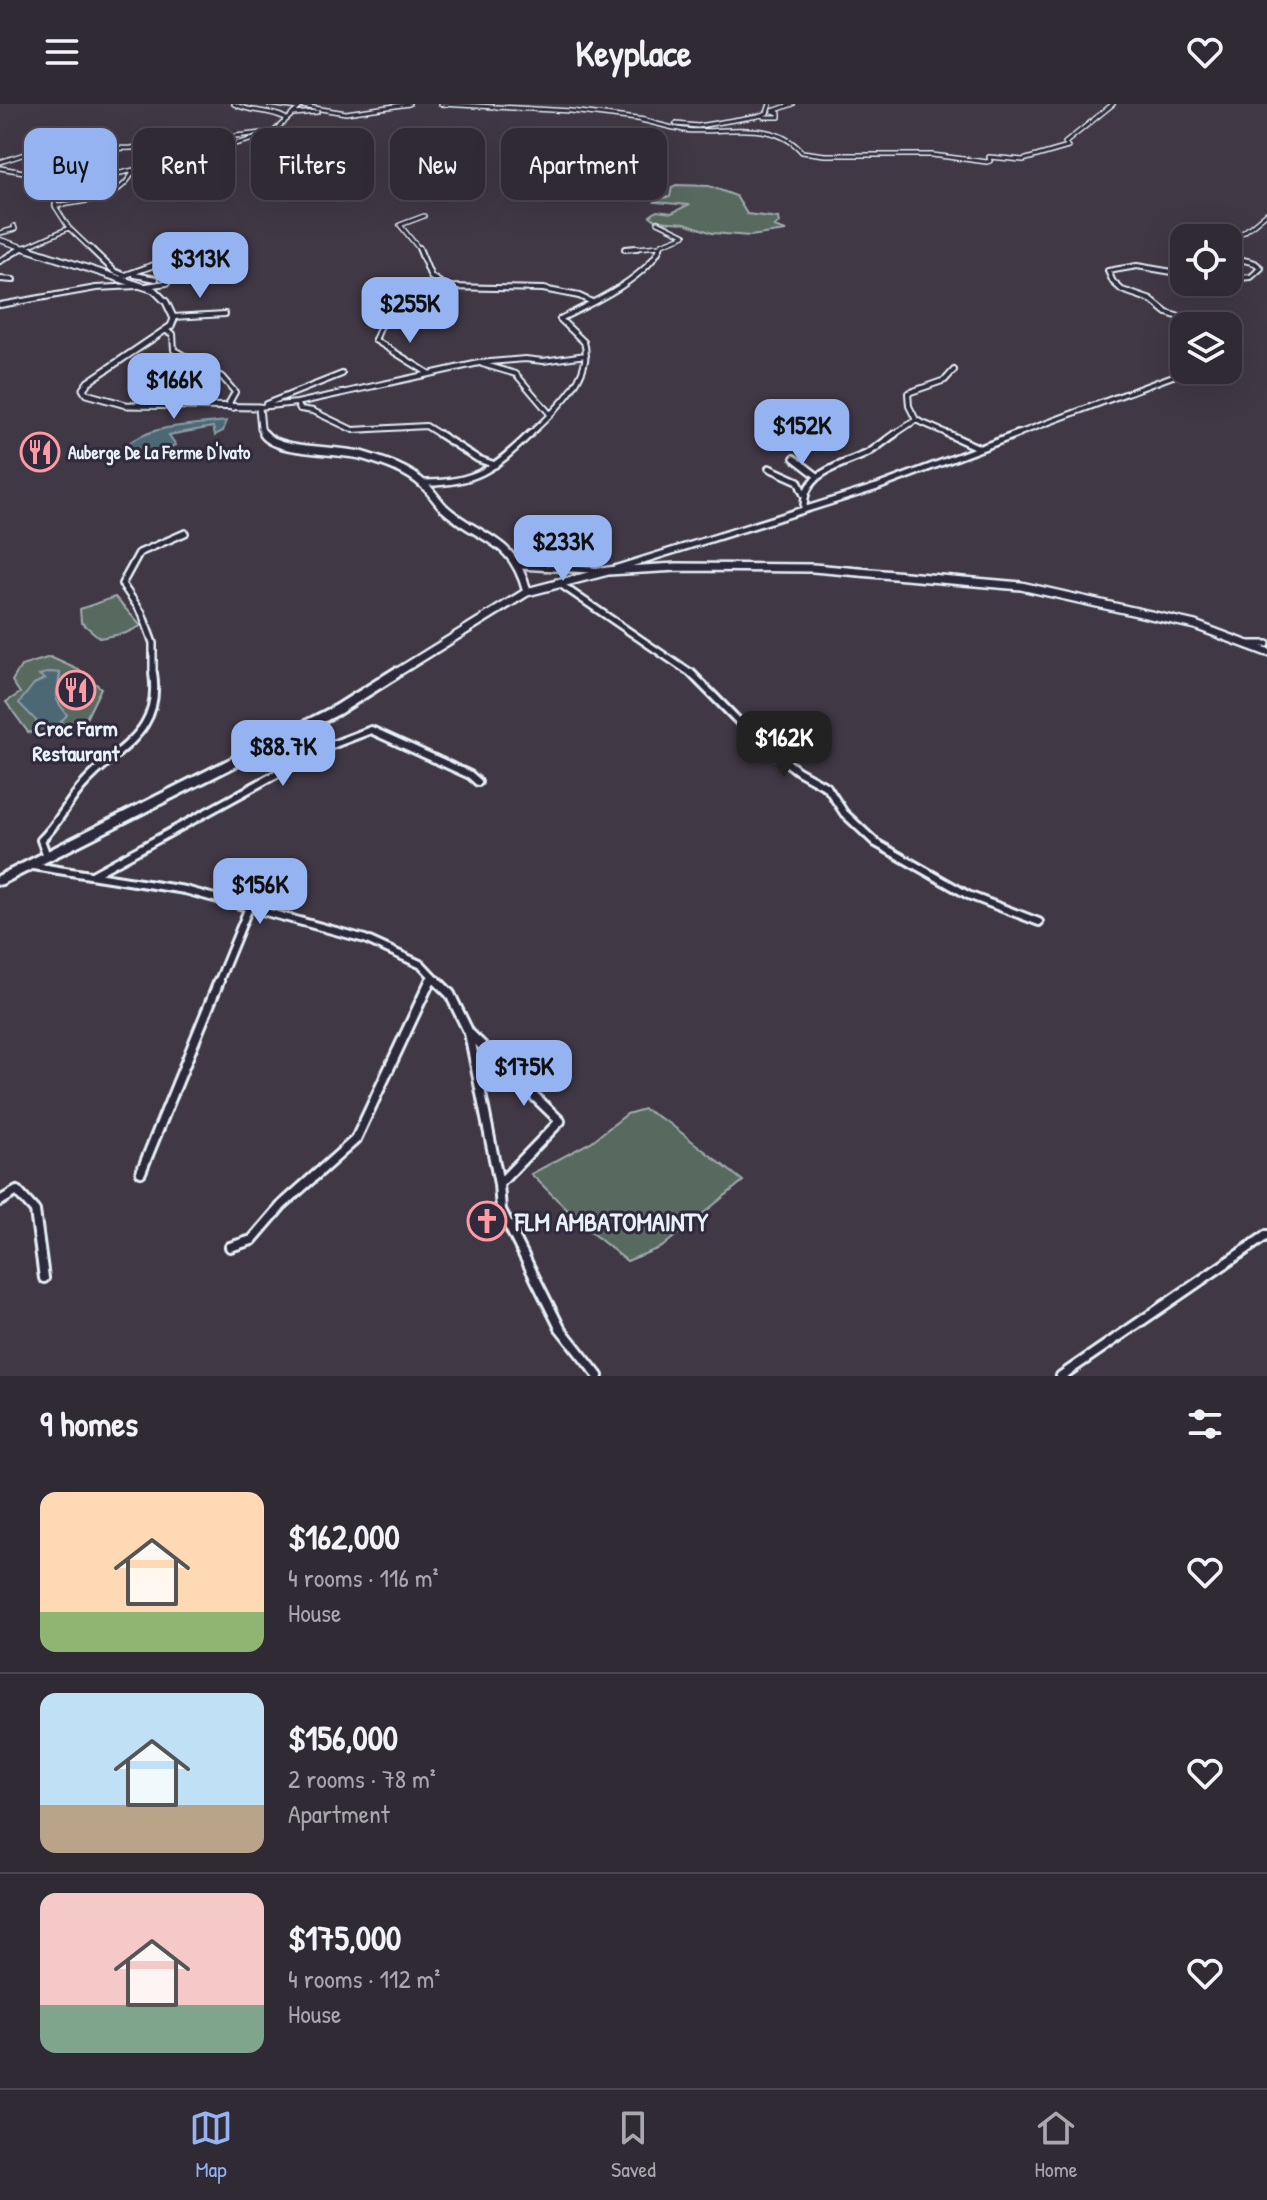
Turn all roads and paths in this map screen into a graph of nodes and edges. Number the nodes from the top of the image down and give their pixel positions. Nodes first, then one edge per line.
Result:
1 (234, 104) edge
2 (269, 104) edge
3 (279, 104) edge
4 (409, 104) edge
5 (441, 104) edge
6 (495, 104) edge
7 (770, 104) edge
8 (793, 104) edge
9 (1113, 104) edge
10 (772, 110) junction
11 (329, 112) junction
12 (292, 114) junction
13 (753, 118) dead end
14 (641, 120) junction
15 (284, 124) junction
16 (279, 128) edge
17 (251, 134) edge
18 (0, 165) edge
19 (24, 171) edge
20 (133, 172) edge
21 (56, 200) edge
22 (55, 206) junction
23 (1267, 213) edge
24 (424, 216) dead end
25 (658, 222) dead end
26 (14, 226) dead end
27 (69, 228) junction
28 (0, 233) edge
29 (1242, 233) edge
30 (0, 240) edge
31 (660, 246) junction
32 (22, 248) junction
33 (625, 249) dead end
34 (1242, 260) edge
35 (0, 261) edge
36 (154, 265) dead end
37 (1258, 265) junction
38 (1267, 265) edge
39 (1170, 271) edge
40 (125, 276) junction
41 (1242, 278) edge
42 (0, 279) edge
43 (156, 279) dead end
44 (13, 280) dead end
45 (167, 283) dead end
46 (143, 286) junction
47 (592, 302) junction
48 (0, 305) edge
49 (225, 314) dead end
50 (1170, 314) edge
51 (173, 317) junction
52 (381, 326) dead end
53 (166, 331) junction
54 (586, 355) junction
55 (479, 363) junction
56 (954, 370) dead end
57 (428, 373) junction
58 (342, 374) dead end
59 (1170, 377) edge
60 (297, 403) junction
61 (259, 407) junction
62 (233, 408) junction
63 (550, 414) junction
64 (916, 420) junction
65 (980, 449) junction
66 (794, 458) dead end
67 (495, 465) junction
68 (769, 468) dead end
69 (816, 475) junction
70 (423, 483) junction
71 (804, 495) junction
72 (804, 508) junction
73 (185, 533) dead end
74 (520, 566) junction
75 (608, 571) junction
76 (557, 582) junction
77 (527, 592) junction
78 (1249, 644) junction
79 (1267, 644) edge
80 (1267, 652) edge
81 (478, 782) dead end
82 (47, 856) junction
83 (29, 865) junction
84 (94, 874) junction
85 (0, 880) edge
86 (249, 907) junction
87 (1039, 922) dead end
88 (432, 976) junction
89 (469, 1033) junction
90 (141, 1172) dead end
91 (499, 1184) junction
92 (0, 1201) edge
93 (1267, 1235) edge
94 (230, 1247) dead end
95 (44, 1278) dead end
96 (598, 1376) edge
97 (1061, 1376) edge

1 - 15 street
2 - 12 street
3 - 11 street
4 - 11 street
5 - 6 street
6 - 14 street
7 - 10 street
8 - 10 street
9 - 14 street
10 - 13 street
10 - 14 street
11 - 12 street
12 - 15 street
15 - 16 street
17 - 18 street
18 - 19 street
20 - 22 street
21 - 22 street
22 - 27 street
23 - 29 street
24 - 47 street
25 - 31 street
26 - 28 street
27 - 32 street
27 - 40 street
30 - 32 street
31 - 33 street
31 - 47 street
32 - 35 street
32 - 40 street
34 - 37 street
36 - 40 street
37 - 38 street
37 - 41 street
39 - 50 street
40 - 43 street
40 - 46 street
42 - 44 street
45 - 46 street
46 - 48 street
46 - 51 street
47 - 54 street
49 - 51 street
51 - 53 street
52 - 57 street
53 - 62 street
53 - 62 street
54 - 55 street
54 - 63 street
55 - 57 street
55 - 63 street
56 - 64 street
57 - 60 street
58 - 61 street
59 - 65 street
60 - 61 street
60 - 67 street
61 - 62 street
61 - 70 street
63 - 67 street
64 - 65 street
64 - 69 street
65 - 72 street
66 - 69 street
67 - 70 street
68 - 71 street
69 - 71 street
70 - 74 street
71 - 72 street
72 - 75 street
73 - 82 street
74 - 75 street
74 - 77 street
75 - 76 street
75 - 78 street
76 - 77 street
76 - 87 street
77 - 82 street
78 - 79 street
78 - 80 street
81 - 84 street
82 - 83 street
83 - 84 street
83 - 85 street
84 - 86 street
86 - 88 street
86 - 90 street
88 - 89 street
88 - 94 street
89 - 91 street
89 - 91 street
91 - 96 street
92 - 95 street
93 - 97 street

